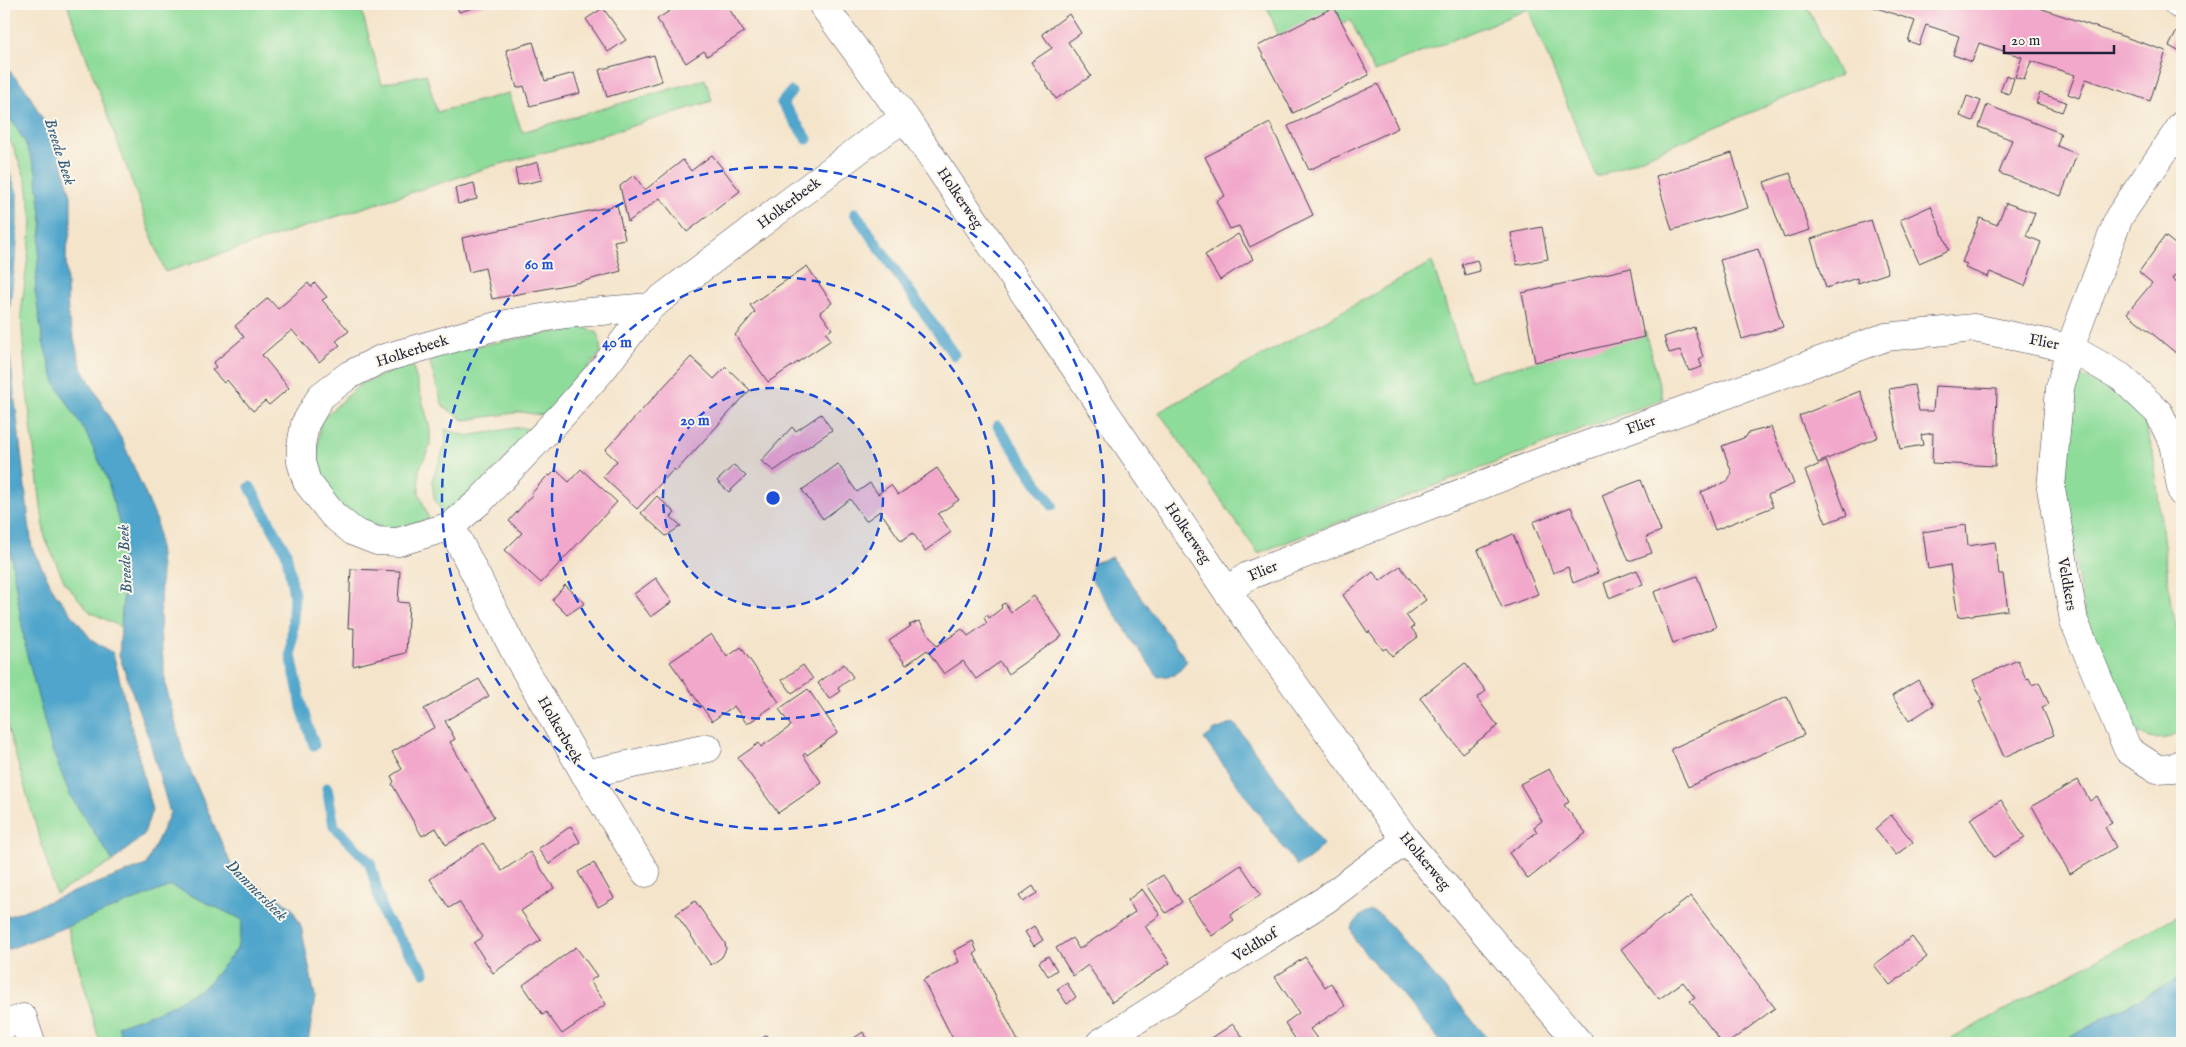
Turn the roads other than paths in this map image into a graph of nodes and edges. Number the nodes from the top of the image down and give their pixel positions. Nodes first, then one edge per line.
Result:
1 (822, 4) edge
2 (2178, 4) edge
3 (2182, 6) edge
4 (905, 118) junction
5 (2182, 125) edge
6 (650, 307) junction
7 (2070, 348) junction
8 (2182, 493) edge
9 (451, 526) junction
10 (1227, 591) junction
11 (708, 748) dead end
12 (2182, 763) edge
13 (585, 774) junction
14 (1406, 840) junction
15 (646, 873) dead end
16 (1100, 1043) edge
17 (1579, 1043) edge

1 - 4 street, Holkerweg
2 - 3 street
4 - 6 street, Holkerbeek
4 - 10 street, Holkerweg
5 - 7 street, Veldkers
6 - 9 street, Holkerbeek
6 - 9 street, Holkerbeek
7 - 8 street
7 - 10 street, Flier
7 - 12 street, Veldkers
9 - 13 street, Holkerbeek
10 - 14 street, Holkerweg
11 - 13 street, Holkerbeek
13 - 15 street, Holkerbeek
14 - 16 street, Veldhof
14 - 17 street, Holkerweg

